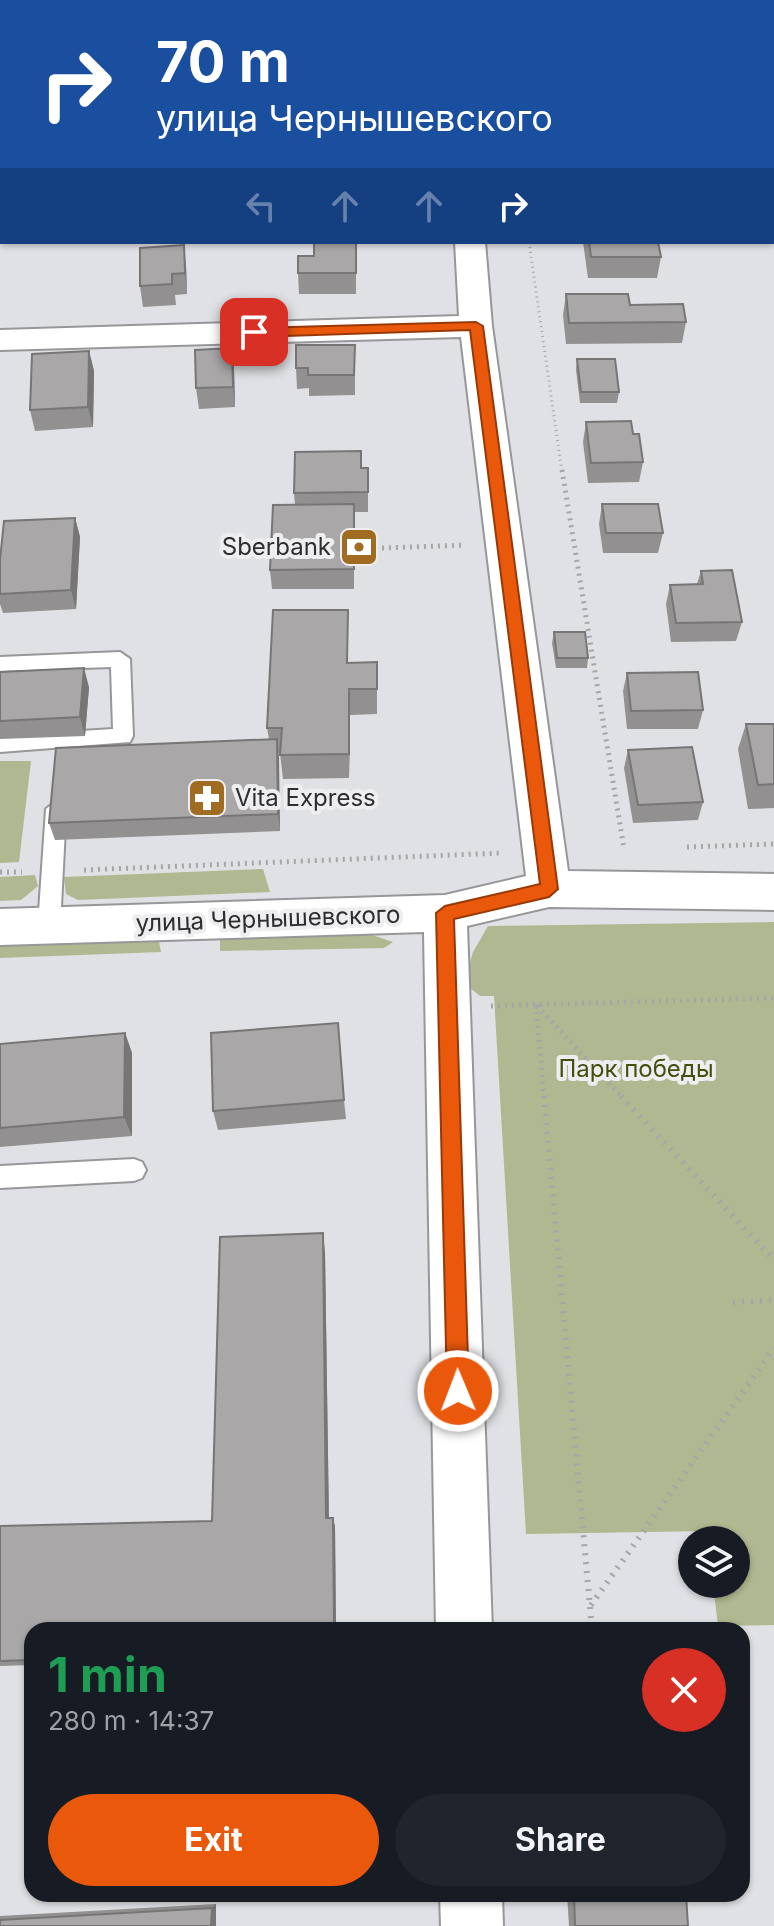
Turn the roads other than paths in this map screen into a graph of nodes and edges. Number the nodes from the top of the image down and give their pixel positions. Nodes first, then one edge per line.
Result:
1 (470, 244) edge
2 (476, 326) junction
3 (0, 340) edge
4 (0, 664) edge
5 (0, 744) edge
6 (57, 784) edge
7 (546, 870) junction
8 (774, 892) edge
9 (445, 913) junction
10 (49, 926) junction
11 (0, 927) edge
12 (134, 1170) dead end
13 (0, 1177) edge
14 (464, 1622) edge
15 (471, 1902) edge
16 (472, 1926) edge

1 - 2 street
2 - 3 street
2 - 7 street
4 - 5 lane
6 - 10 lane
7 - 8 street, улица Чернышевского
7 - 9 street, улица Чернышевского
9 - 10 street, улица Чернышевского
9 - 14 street
10 - 11 street, улица Чернышевского
12 - 13 lane
15 - 16 street

